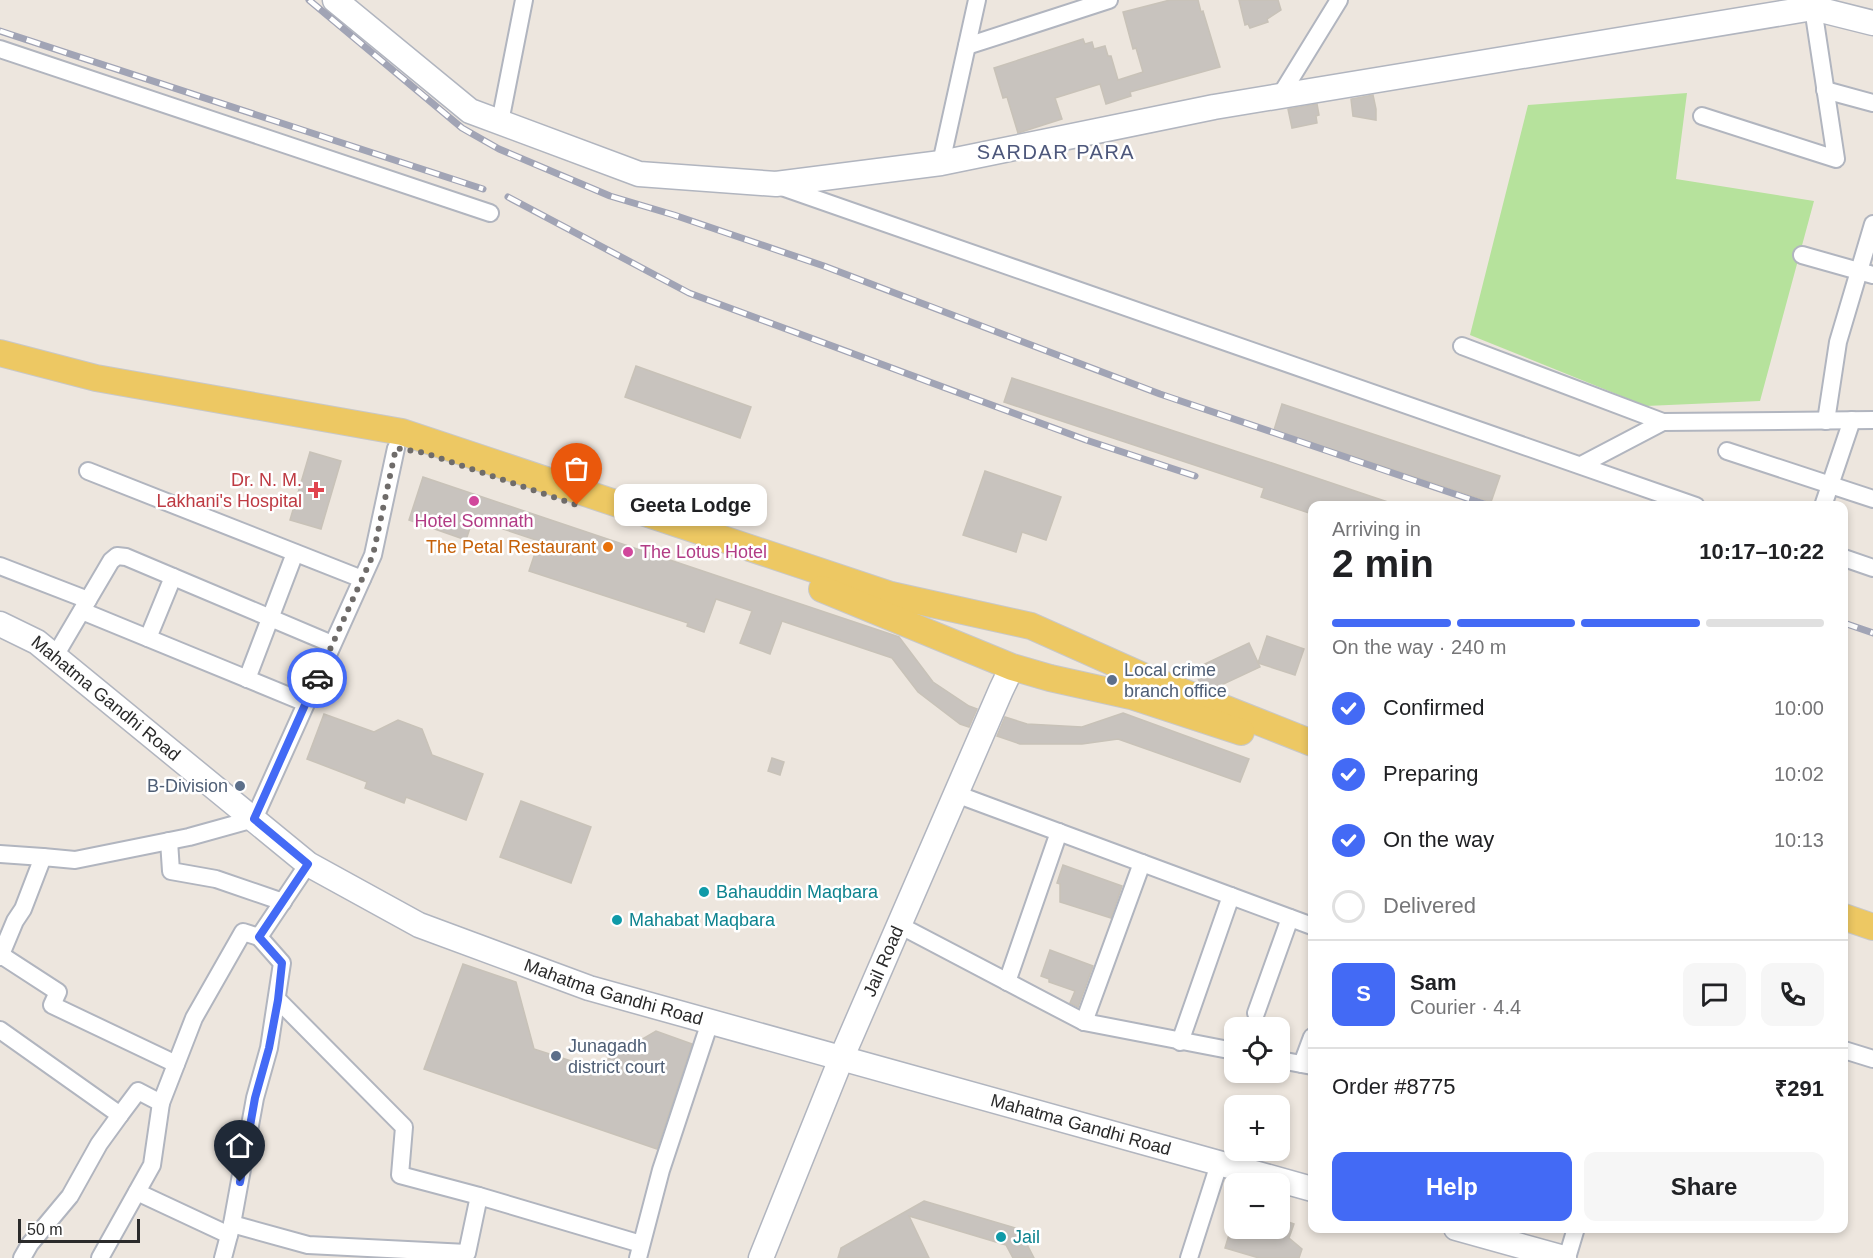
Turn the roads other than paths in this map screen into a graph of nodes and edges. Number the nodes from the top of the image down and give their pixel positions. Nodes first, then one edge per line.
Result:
1 (335, 0) edge
2 (524, 0) edge
3 (977, 0) edge
4 (1109, 0) edge
5 (1339, 0) edge
6 (1089, 3) edge
7 (1813, 4) edge
8 (1873, 23) edge
9 (967, 46) junction
10 (0, 49) edge
11 (1825, 90) junction
12 (1280, 96) junction
13 (1873, 103) edge
14 (1702, 116) dead end
15 (500, 122) junction
16 (940, 163) junction
17 (776, 184) junction
18 (490, 213) dead end
19 (1873, 228) edge
20 (1802, 255) dead end
21 (1867, 273) edge
22 (1462, 346) dead end
23 (0, 352) edge
24 (0, 366) edge
25 (1852, 420) junction
26 (1873, 420) edge
27 (1826, 421) junction
28 (1663, 422) junction
29 (396, 448) junction
30 (1727, 451) dead end
31 (1581, 465) junction
32 (88, 471) dead end
33 (1830, 485) junction
34 (1873, 498) edge
35 (1681, 501) edge
36 (1825, 501) edge
37 (295, 553) junction
38 (1848, 559) edge
39 (0, 566) edge
40 (1873, 568) edge
41 (173, 577) junction
42 (362, 579) junction
43 (85, 605) junction
44 (961, 610) junction
45 (271, 618) junction
46 (0, 624) edge
47 (148, 638) junction
48 (950, 640) junction
49 (1063, 640) junction
50 (332, 644) junction
51 (56, 656) junction
52 (1012, 667) junction
53 (1050, 678) junction
54 (247, 679) junction
55 (306, 703) junction
56 (1308, 741) edge
57 (1308, 754) edge
58 (956, 794) junction
59 (254, 819) junction
60 (1059, 832) junction
61 (169, 841) junction
62 (0, 854) edge
63 (43, 857) junction
64 (1142, 863) junction
65 (308, 864) junction
66 (1231, 896) junction
67 (283, 902) junction
68 (1290, 918) junction
69 (1848, 918) edge
70 (899, 925) junction
71 (1308, 925) edge
72 (1873, 927) edge
73 (1848, 936) edge
74 (259, 937) junction
75 (1873, 944) edge
76 (0, 956) edge
77 (1007, 982) junction
78 (278, 1000) junction
79 (1256, 1013) dead end
80 (710, 1022) junction
81 (1084, 1022) junction
82 (0, 1030) edge
83 (1180, 1041) junction
84 (1224, 1050) edge
85 (1848, 1051) edge
86 (841, 1059) junction
87 (1873, 1059) edge
88 (1290, 1062) edge
89 (176, 1064) junction
90 (1307, 1065) edge
91 (161, 1103) junction
92 (120, 1115) junction
93 (1219, 1164) junction
94 (1308, 1189) edge
95 (137, 1192) junction
96 (479, 1196) junction
97 (231, 1230) junction
98 (1474, 1233) edge
99 (1574, 1233) edge
100 (639, 1251) edge
101 (22, 1258) edge
102 (100, 1258) edge
103 (223, 1258) edge
104 (761, 1258) edge
105 (1189, 1258) edge
106 (1566, 1258) edge

1 - 15 street
2 - 15 street
3 - 9 street
4 - 6 street
5 - 12 street
6 - 9 street
7 - 8 street
7 - 11 street
7 - 12 street
9 - 16 street
10 - 18 street
11 - 13 street
11 - 14 street
12 - 16 street
15 - 17 street
16 - 17 street
17 - 31 street
19 - 21 street
20 - 21 street
21 - 27 street
22 - 28 street
23 - 44 main road
24 - 29 main road
25 - 26 street
25 - 27 street
25 - 33 street
27 - 28 street
28 - 31 street
29 - 42 street
29 - 48 main road
30 - 33 street
31 - 35 street
32 - 37 street
33 - 34 street
33 - 36 street
37 - 42 street
37 - 45 street
38 - 40 street
39 - 43 street
41 - 43 street
41 - 45 street
41 - 47 street
42 - 50 street
43 - 47 street
43 - 51 street
44 - 48 main road
44 - 49 main road
45 - 50 street
45 - 54 street
46 - 51 street, Mahatma Gandhi Road
47 - 54 street
48 - 52 main road
49 - 53 main road
49 - 56 main road
50 - 55 street
51 - 59 street, Mahatma Gandhi Road
52 - 53 main road
52 - 58 street, Jail Road
53 - 57 main road
54 - 55 street
55 - 59 street
58 - 60 street
58 - 70 street, Jail Road
59 - 61 street
59 - 65 street, Mahatma Gandhi Road
60 - 64 street
60 - 77 street
61 - 63 street
61 - 67 street
62 - 63 street
63 - 76 street
64 - 66 street
64 - 81 street
65 - 67 street
65 - 80 street, Mahatma Gandhi Road
66 - 68 street
66 - 83 street
67 - 74 street
68 - 71 street
68 - 79 street
69 - 72 main road
70 - 77 street
70 - 86 street, Jail Road
73 - 75 main road
74 - 78 street
74 - 89 street
76 - 89 street
77 - 81 street
78 - 96 street
78 - 97 street
80 - 86 street, Mahatma Gandhi Road
80 - 100 street
81 - 83 street
82 - 92 street
83 - 84 street
85 - 87 street
86 - 93 street, Mahatma Gandhi Road
86 - 104 street, Jail Road
88 - 90 street
89 - 91 street
91 - 92 street
91 - 95 street
92 - 101 street
93 - 94 street, Mahatma Gandhi Road
93 - 105 street
95 - 97 street
95 - 102 street
96 - 97 street
96 - 100 street
97 - 103 street
98 - 106 street
99 - 106 street

